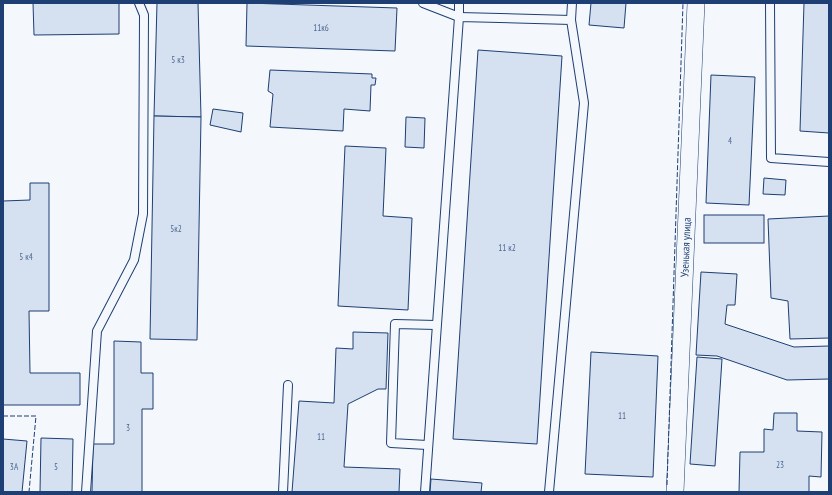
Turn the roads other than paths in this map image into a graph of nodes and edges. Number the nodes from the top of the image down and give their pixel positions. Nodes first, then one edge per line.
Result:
1 (139, 3) edge
2 (423, 3) edge
3 (459, 3) edge
4 (572, 3) edge
5 (696, 3) edge
6 (770, 3) edge
7 (459, 17) junction
8 (571, 20) junction
9 (829, 162) edge
10 (436, 326) junction
11 (288, 385) dead end
12 (427, 445) junction
13 (86, 492) edge
14 (283, 492) edge
15 (425, 492) edge
16 (549, 492) edge
17 (675, 492) edge

1 - 13 lane
2 - 7 lane
3 - 7 lane
4 - 8 lane
5 - 17 street, Узенькая улица
6 - 9 lane
7 - 8 lane
7 - 10 lane
8 - 16 lane
10 - 12 lane
10 - 12 lane
11 - 14 lane
12 - 15 lane

